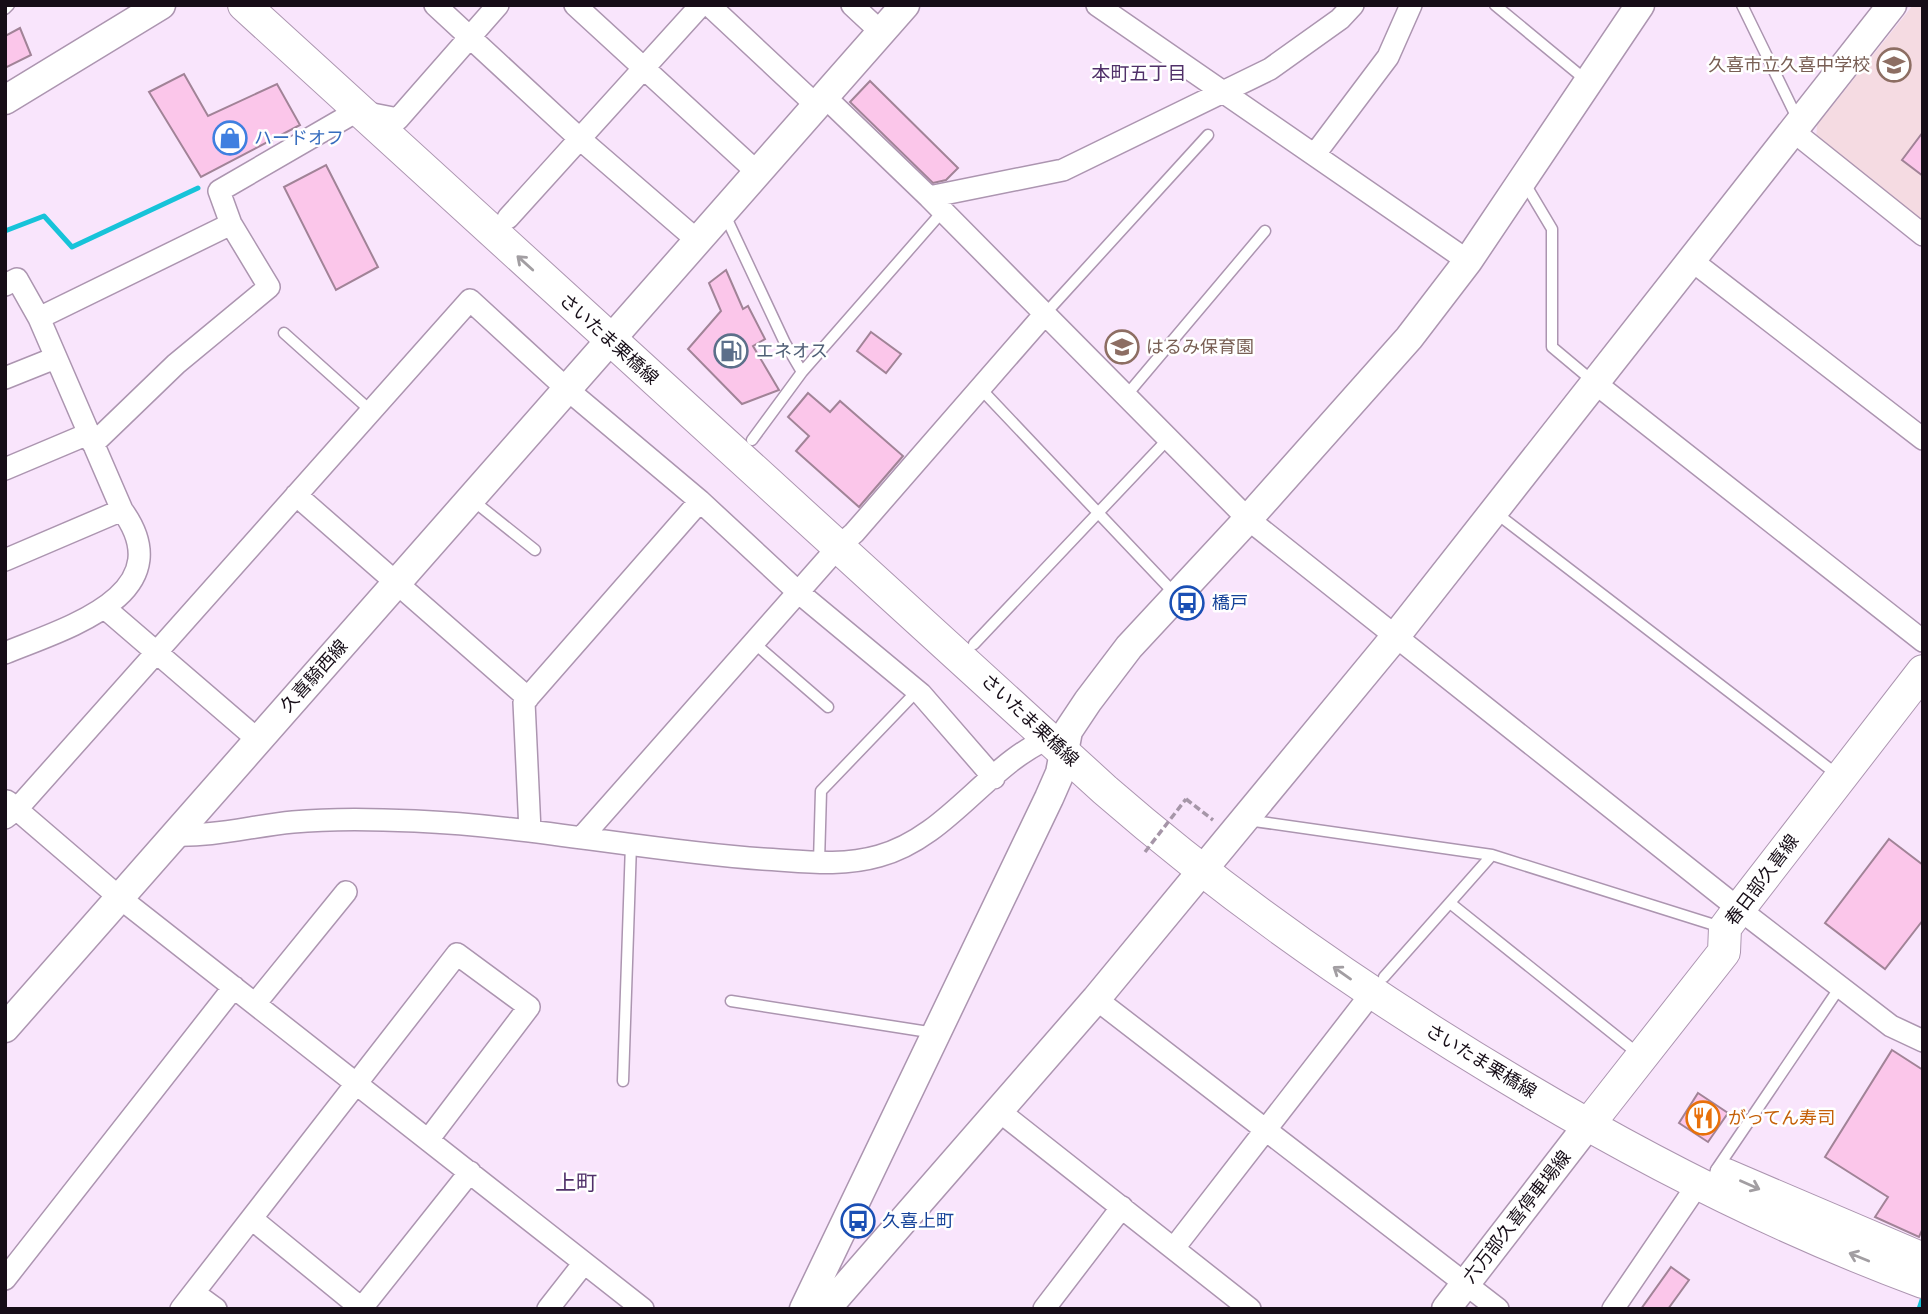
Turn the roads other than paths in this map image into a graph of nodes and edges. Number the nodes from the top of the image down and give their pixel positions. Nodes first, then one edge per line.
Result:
1 (9, 5) edge
2 (161, 5) edge
3 (244, 5) edge
4 (272, 5) edge
5 (435, 5) edge
6 (498, 5) edge
7 (575, 5) edge
8 (701, 5) edge
9 (709, 5) edge
10 (852, 5) edge
11 (905, 5) edge
12 (1097, 5) edge
13 (1353, 5) edge
14 (1411, 5) edge
15 (1495, 5) edge
16 (1640, 5) edge
17 (1742, 5) edge
18 (1892, 5) edge
19 (5, 9) edge
20 (881, 32) junction
21 (470, 37) junction
22 (643, 68) junction
23 (1590, 83) junction
24 (1224, 90) junction
25 (5, 100) edge
26 (821, 102) junction
27 (357, 111) junction
28 (398, 119) junction
29 (1796, 127) junction
30 (1208, 135) dead end
31 (580, 139) junction
32 (1315, 154) junction
33 (758, 173) junction
34 (1523, 181) junction
35 (936, 204) junction
36 (723, 212) junction
37 (508, 218) junction
38 (231, 224) junction
39 (1265, 231) dead end
40 (1923, 235) edge
41 (698, 241) junction
42 (1691, 260) junction
43 (1468, 261) junction
44 (5, 285) edge
45 (1044, 315) junction
46 (38, 318) junction
47 (284, 333) dead end
48 (618, 333) junction
49 (54, 358) junction
50 (802, 372) junction
51 (5, 378) edge
52 (1595, 383) junction
53 (980, 388) junction
54 (568, 390) junction
55 (1125, 397) junction
56 (371, 411) junction
57 (90, 439) junction
58 (1168, 439) junction
59 (1923, 439) edge
60 (752, 440) junction
61 (5, 469) edge
62 (296, 495) junction
63 (471, 499) junction
64 (700, 502) junction
65 (122, 510) junction
66 (1494, 511) junction
67 (1097, 514) junction
68 (1248, 519) junction
69 (846, 540) junction
70 (536, 550) dead end
71 (5, 560) edge
72 (396, 583) junction
73 (798, 592) junction
74 (1177, 596) junction
75 (106, 609) junction
76 (1395, 637) junction
77 (1923, 641) edge
78 (753, 642) junction
79 (974, 644) junction
80 (158, 650) junction
81 (5, 653) edge
82 (1923, 671) edge
83 (917, 691) junction
84 (528, 698) junction
85 (828, 707) dead end
86 (257, 739) junction
87 (1061, 740) junction
88 (1841, 777) junction
89 (994, 778) junction
90 (9, 809) edge
91 (1244, 819) junction
92 (530, 831) junction
93 (172, 835) junction
94 (582, 837) junction
95 (631, 844) junction
96 (1492, 855) junction
97 (820, 862) junction
98 (1208, 862) junction
99 (346, 892) dead end
100 (120, 898) junction
101 (1450, 903) junction
102 (1732, 918) junction
103 (1378, 985) junction
104 (1840, 987) junction
105 (234, 988) junction
106 (1096, 999) junction
107 (731, 1001) dead end
108 (255, 1004) junction
109 (5, 1028) edge
110 (937, 1034) junction
111 (1922, 1039) edge
112 (1643, 1058) junction
113 (623, 1081) dead end
114 (355, 1083) junction
115 (999, 1111) junction
116 (1595, 1117) junction
117 (1266, 1130) junction
118 (428, 1140) junction
119 (470, 1172) junction
120 (1707, 1177) junction
121 (1122, 1207) junction
122 (252, 1219) junction
123 (1174, 1248) junction
124 (1923, 1259) edge
125 (584, 1263) junction
126 (5, 1279) edge
127 (1923, 1282) edge
128 (1465, 1285) junction
129 (188, 1301) edge
130 (1241, 1306) edge
131 (361, 1308) edge
132 (216, 1309) edge
133 (548, 1309) edge
134 (642, 1309) edge
135 (804, 1309) edge
136 (826, 1309) edge
137 (1044, 1309) edge
138 (1446, 1309) edge
139 (1499, 1309) edge
140 (1613, 1309) edge

1 - 19 lane
2 - 25 street
3 - 27 main road, さいたま栗橋線
4 - 28 main road, さいたま栗橋線
5 - 21 street
6 - 21 street
7 - 22 street
8 - 22 street
9 - 26 street
10 - 20 street
11 - 20 street, 久喜騎西線
12 - 24 street
13 - 24 street
14 - 32 street
15 - 23 lane
16 - 23 street
17 - 29 lane
18 - 29 street
20 - 26 street, 久喜騎西線
21 - 28 street
21 - 31 street
22 - 31 street
22 - 33 street
23 - 34 street
24 - 32 street
24 - 35 street
26 - 33 street, 久喜騎西線
26 - 35 street
27 - 28 street
27 - 38 street
48 -> 27 main road, さいたま栗橋線
28 - 37 main road, さいたま栗橋線
29 - 40 street
29 - 42 street
30 - 45 lane
31 - 37 street
31 - 41 street
32 - 43 street
33 - 36 street, 久喜騎西線
34 - 43 street
34 - 52 lane
35 - 45 street
35 - 50 lane
36 - 41 street, 久喜騎西線
36 - 50 lane
37 - 48 main road, さいたま栗橋線
38 - 46 street
38 - 57 street
39 - 55 lane
41 - 48 street, 久喜騎西線
42 - 52 street
42 - 59 street
43 - 68 street
44 - 46 street
45 - 53 street
45 - 55 street
46 - 49 street
47 - 56 lane
48 - 54 street, 久喜騎西線
48 - 60 main road, さいたま栗橋線
48 - 69 main road, さいたま栗橋線
49 - 51 street
49 - 57 street
50 - 60 lane
52 - 66 street
52 - 77 street
53 - 67 lane
53 - 69 street
54 - 56 street
54 - 63 street, 久喜騎西線
54 - 64 street
55 - 58 street
56 - 62 street
57 - 61 street
57 - 65 street
58 - 67 lane
58 - 68 street
60 - 69 main road, さいたま栗橋線
62 - 72 street
62 - 80 street
63 - 70 lane
63 - 72 street, 久喜騎西線
64 - 73 street
64 - 84 street
65 - 71 street
65 - 75 street
66 - 76 street
66 - 88 lane
67 - 74 lane
67 - 79 lane
68 - 74 street
68 - 76 street
69 - 73 street
69 - 79 main road, さいたま栗橋線
69 - 87 main road, さいたま栗橋線
72 - 84 street
72 - 86 street, 久喜騎西線
73 - 78 street
73 - 83 street
74 - 87 street
75 - 80 street
75 - 81 street
76 - 91 street
76 - 102 street
78 - 85 lane
78 - 94 street
79 - 87 main road, さいたま栗橋線
80 - 86 street
80 - 90 street
82 - 88 main road, 春日部久喜線
83 - 89 street
83 - 97 lane
84 - 92 street
86 - 93 street, 久喜騎西線
87 - 89 street
87 - 98 main road, さいたま栗橋線
87 - 110 street
88 - 102 main road, 春日部久喜線
89 - 97 street
90 - 100 street
91 - 96 lane
91 - 98 street
92 - 93 street
92 - 94 street
93 - 100 street, 久喜騎西線
94 - 95 street
95 - 97 street
95 - 113 lane
96 - 101 lane
96 - 102 lane
98 - 103 main road, さいたま栗橋線
98 - 106 street
99 - 108 street
100 - 105 street
100 - 109 street, 久喜騎西線
101 - 103 lane
101 - 112 lane
102 - 104 street
102 - 112 main road, 春日部久喜線
103 - 116 main road, さいたま栗橋線
103 - 117 street
104 - 111 street
104 - 120 lane
105 - 108 street
105 - 126 street
106 - 115 street
106 - 117 street
107 - 110 lane
108 - 114 street
110 - 135 street
112 - 116 main road, 春日部久喜線
114 - 118 street
114 - 118 street
114 - 122 street
115 - 121 street
115 - 136 street
116 - 120 main road, さいたま栗橋線
116 - 128 street, 六万部久喜停車場線
117 - 123 street
117 - 128 street
118 - 119 street
119 - 125 street
119 - 131 street
120 -> 124 main road, さいたま栗橋線
127 -> 120 main road, さいたま栗橋線
120 - 140 street
121 - 123 street
121 - 137 street
122 - 129 street
122 - 131 street
123 - 130 street
125 - 133 street
125 - 134 street
128 - 138 street, 六万部久喜停車場線
128 - 139 street
129 - 132 street

